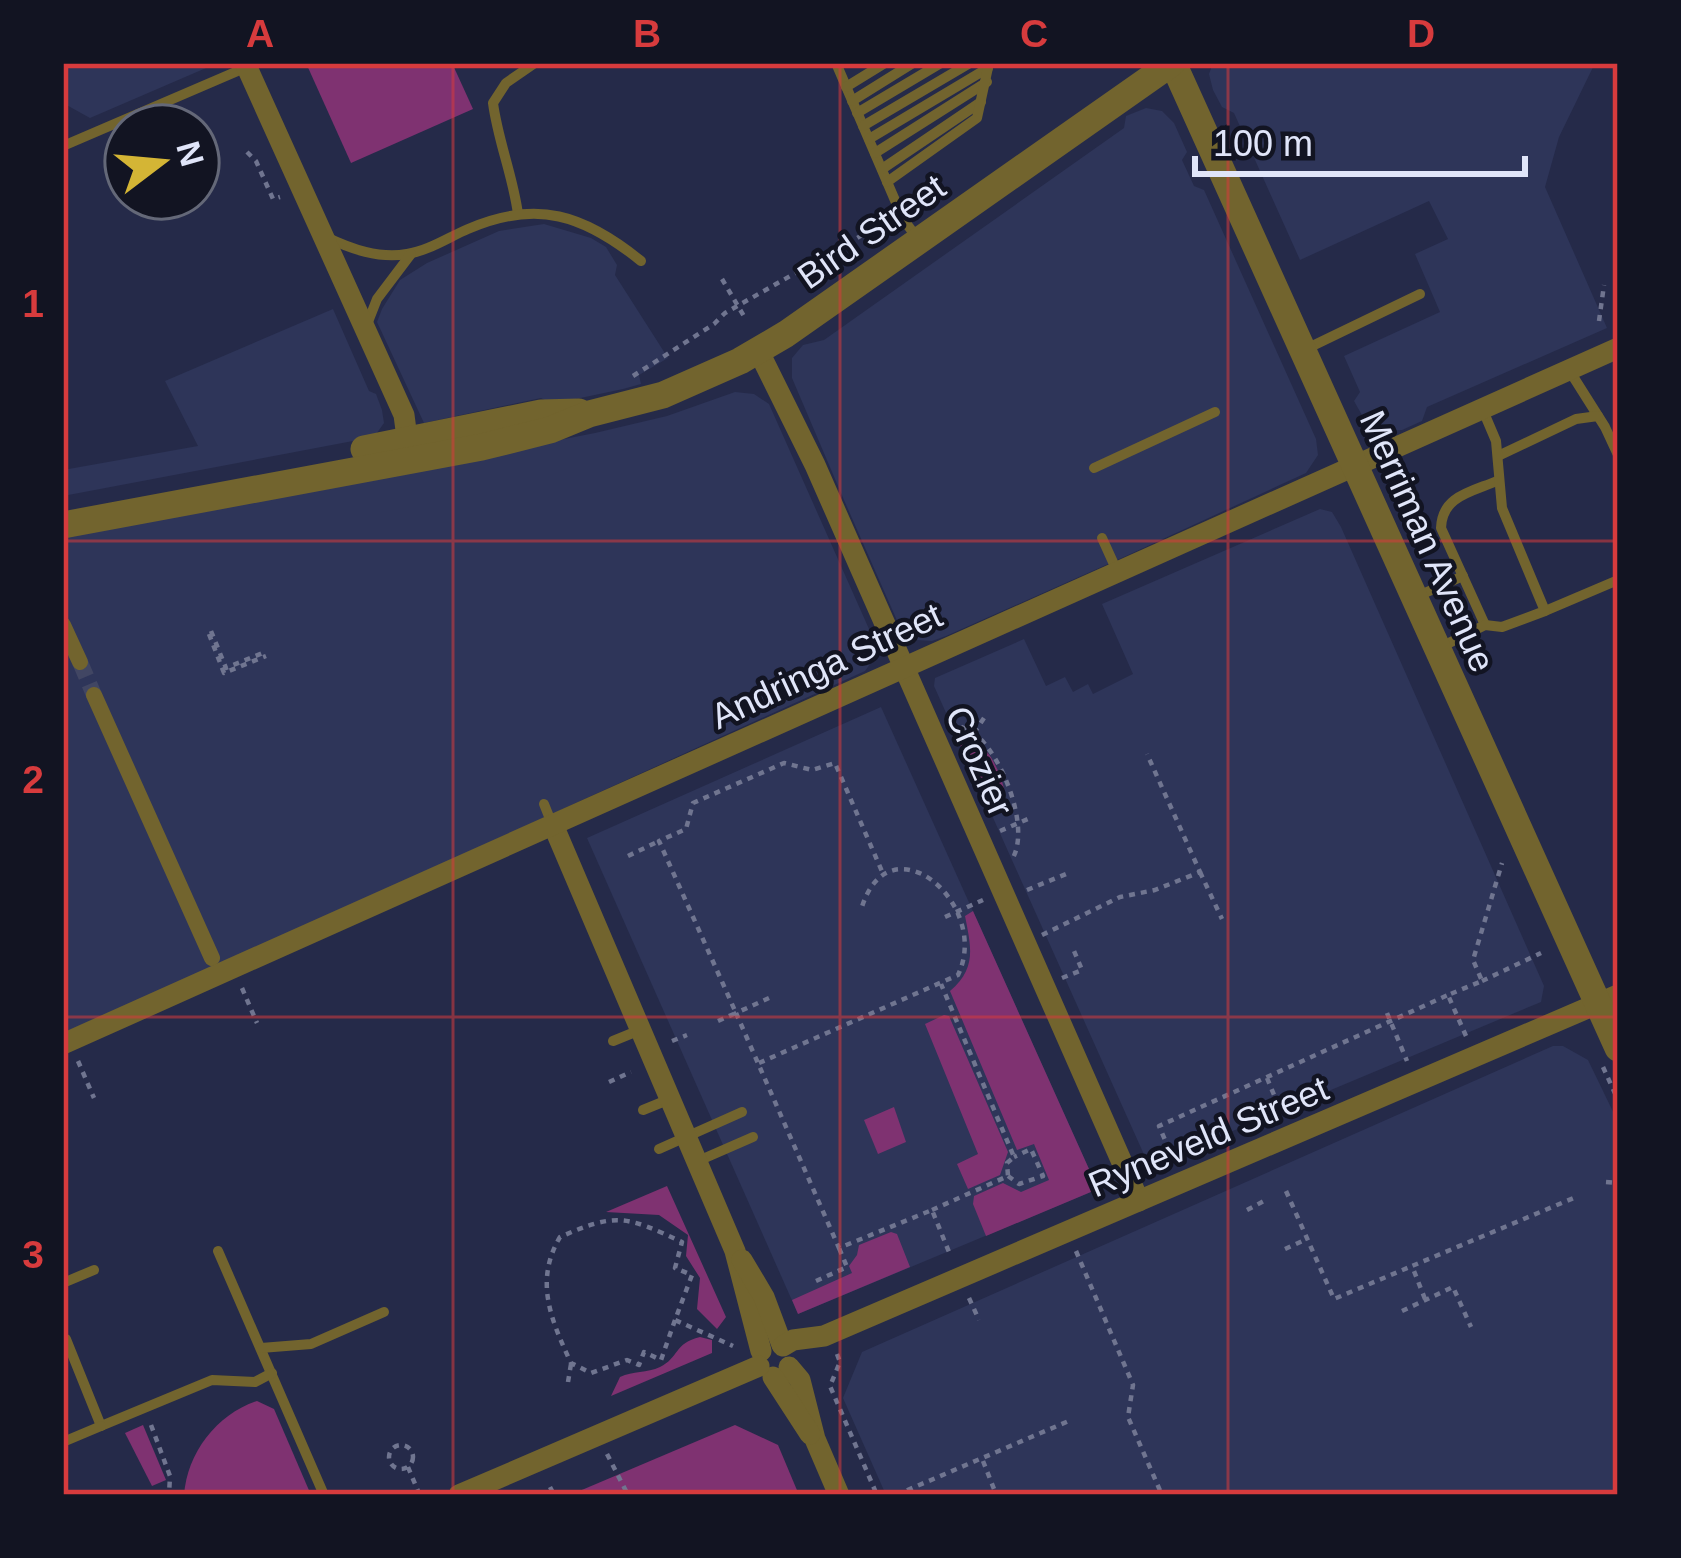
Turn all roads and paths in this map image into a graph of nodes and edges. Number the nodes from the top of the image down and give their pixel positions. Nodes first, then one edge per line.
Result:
1 (535, 63) edge
2 (855, 63) edge
3 (885, 63) edge
4 (913, 63) edge
5 (940, 63) edge
6 (970, 63) edge
7 (1173, 63) edge
8 (246, 65) edge
9 (988, 65) edge
10 (838, 68) edge
11 (988, 82) junction
12 (846, 87) junction
13 (984, 100) junction
14 (858, 113) junction
15 (869, 139) junction
16 (63, 146) edge
17 (258, 148) dead end
18 (875, 153) junction
19 (882, 169) junction
20 (887, 182) junction
21 (280, 197) dead end
22 (518, 214) junction
23 (891, 232) dead end
24 (323, 236) junction
25 (919, 241) junction
26 (411, 254) junction
27 (640, 261) dead end
28 (722, 279) dead end
29 (1604, 285) dead end
30 (1420, 294) dead end
31 (738, 306) junction
32 (746, 318) dead end
33 (1599, 321) dead end
34 (366, 327) junction
35 (1618, 348) edge
36 (758, 350) junction
37 (1303, 351) junction
38 (1569, 370) junction
39 (634, 382) dead end
40 (1482, 408) junction
41 (1215, 412) dead end
42 (1598, 416) junction
43 (409, 450) junction
44 (1618, 455) edge
45 (1498, 456) junction
46 (1353, 464) junction
47 (1094, 468) dead end
48 (1497, 481) junction
49 (63, 509) edge
50 (63, 525) edge
51 (1102, 538) dead end
52 (1118, 571) junction
53 (1462, 576) junction
54 (1618, 580) edge
55 (1415, 597) junction
56 (1544, 611) junction
57 (63, 625) edge
58 (1485, 626) junction
59 (210, 633) dead end
60 (1438, 648) junction
61 (266, 654) dead end
62 (80, 662) tunnel mouth
63 (902, 666) junction
64 (94, 695) tunnel mouth
65 (984, 718) dead end
66 (944, 720) dead end
67 (974, 733) junction
68 (1147, 754) dead end
69 (1011, 797) junction
70 (980, 798) dead end
71 (544, 804) dead end
72 (1028, 819) dead end
73 (1017, 824) junction
74 (554, 827) junction
75 (995, 833) dead end
76 (659, 841) junction
77 (628, 856) dead end
78 (912, 857) dead end
79 (1009, 863) dead end
80 (1502, 863) dead end
81 (917, 869) junction
82 (1200, 872) junction
83 (1066, 874) dead end
84 (884, 876) junction
85 (1022, 893) dead end
86 (988, 897) dead end
87 (861, 910) dead end
88 (956, 912) junction
89 (945, 917) dead end
90 (1222, 919) dead end
91 (1041, 936) dead end
92 (1074, 951) dead end
93 (1541, 952) dead end
94 (212, 958) dead end
95 (1067, 976) dead end
96 (1481, 981) junction
97 (240, 983) dead end
98 (941, 984) junction
99 (1448, 995) junction
100 (770, 998) dead end
101 (1608, 999) edge
102 (1387, 1012) dead end
103 (736, 1013) junction
104 (718, 1021) dead end
105 (257, 1023) dead end
106 (1392, 1023) junction
107 (640, 1030) junction
108 (687, 1035) dead end
109 (613, 1041) dead end
110 (672, 1041) dead end
111 (1468, 1041) dead end
112 (1618, 1048) edge
113 (69, 1050) edge
114 (758, 1063) junction
115 (1410, 1066) dead end
116 (631, 1072) dead end
117 (1267, 1078) junction
118 (609, 1082) dead end
119 (94, 1098) dead end
120 (670, 1099) junction
121 (643, 1111) dead end
122 (742, 1112) dead end
123 (1282, 1114) dead end
124 (686, 1137) junction
125 (753, 1138) dead end
126 (659, 1149) dead end
127 (1014, 1156) junction
128 (1174, 1161) dead end
129 (698, 1162) junction
130 (1008, 1176) junction
131 (1606, 1182) dead end
132 (1618, 1184) edge
133 (1286, 1191) dead end
134 (1576, 1197) dead end
135 (1139, 1201) junction
136 (1264, 1201) dead end
137 (932, 1210) junction
138 (1247, 1210) dead end
139 (1307, 1239) junction
140 (838, 1248) junction
141 (1285, 1249) dead end
142 (218, 1251) dead end
143 (1076, 1251) dead end
144 (951, 1257) dead end
145 (1412, 1266) junction
146 (94, 1270) dead end
147 (816, 1281) dead end
148 (63, 1282) edge
149 (969, 1298) dead end
150 (1425, 1299) junction
151 (1402, 1311) dead end
152 (384, 1312) dead end
153 (675, 1320) junction
154 (979, 1321) dead end
155 (1120, 1321) dead end
156 (1108, 1326) junction
157 (1471, 1327) dead end
158 (560, 1338) junction
159 (66, 1339) dead end
160 (550, 1342) dead end
161 (830, 1342) junction
162 (733, 1346) dead end
163 (262, 1348) junction
164 (777, 1359) junction
165 (571, 1363) junction
166 (272, 1373) junction
167 (568, 1382) dead end
168 (1072, 1420) dead end
169 (101, 1426) junction
170 (152, 1430) dead end
171 (63, 1442) edge
172 (604, 1449) dead end
173 (982, 1459) junction
174 (408, 1467) dead end
175 (550, 1487) dead end
176 (418, 1491) dead end
177 (169, 1495) edge
178 (324, 1495) edge
179 (458, 1495) edge
180 (554, 1495) edge
181 (628, 1495) edge
182 (839, 1495) edge
183 (877, 1495) edge
184 (896, 1495) edge
185 (992, 1495) edge
186 (1162, 1495) edge

1 - 22 lane
2 - 10 lane
3 - 12 lane
4 - 14 lane
5 - 14 lane
6 - 14 lane
7 - 25 street, Bird Street
7 - 37 street, Merriman Avenue
8 - 16 lane
8 - 24 street
9 - 11 lane
9 - 15 lane
10 - 12 lane
11 - 13 lane
11 - 18 lane
12 - 14 lane
13 - 19 lane
13 - 20 lane
14 - 15 lane
15 - 18 lane
17 - 21 path
18 - 19 lane
19 - 20 lane
20 - 25 lane
22 - 26 lane
22 - 27 lane
23 - 31 path
24 - 26 lane
24 - 34 street
25 - 36 street, Bird Street
26 - 34 lane
28 - 31 path
29 - 33 path
30 - 37 lane
31 - 32 path
31 - 39 path
34 - 43 street
35 - 38 street, Andringa Street
36 - 43 street, Bird Street
36 - 63 street, Crozier
37 - 46 street, Merriman Avenue
38 - 40 street, Andringa Street
38 - 42 lane
40 - 45 lane
40 - 46 street, Andringa Street
41 - 47 lane
42 - 44 lane
42 - 45 lane
43 - 49 street, Bird Street
43 - 50 street, Bird Street
45 - 48 lane
46 - 52 street, Andringa Street
46 - 55 street, Merriman Avenue
48 - 53 lane
48 - 56 lane
51 - 52 lane
52 - 63 street, Andringa Street
53 - 55 lane
53 - 58 lane
54 - 56 lane
55 - 60 street, Merriman Avenue
56 - 58 lane
57 - 62 street
58 - 60 lane
59 - 61 path
60 - 101 street, Merriman Avenue
63 - 74 street, Andringa Street
63 - 135 street, Crozier
64 - 94 street
65 - 67 path
66 - 67 path
67 - 69 path
68 - 82 path
69 - 70 path
69 - 73 path
71 - 74 lane
72 - 73 path
73 - 75 path
73 - 79 path
74 - 107 street
74 - 113 street, Andringa Street
76 - 77 path
76 - 84 path
76 - 103 path
78 - 81 path
80 - 96 path
81 - 84 path
81 - 88 path
82 - 90 path
82 - 91 path
83 - 85 path
84 - 87 path
86 - 88 path
88 - 89 path
88 - 98 path
92 - 95 path
93 - 96 path
96 - 99 path
97 - 105 path
98 - 114 path
98 - 127 path
99 - 106 path
99 - 111 path
100 - 103 path
101 - 112 street, Merriman Avenue
101 - 135 street, Ryneveld Street
102 - 106 path
103 - 104 path
103 - 114 path
106 - 115 path
106 - 117 path
107 - 109 lane
107 - 120 street
108 - 110 path
113 - 119 path
114 - 140 path
116 - 118 path
117 - 123 path
117 - 128 path
120 - 121 lane
120 - 124 street
122 - 124 lane
124 - 126 lane
124 - 129 street
125 - 129 lane
127 - 130 path
127 - 130 path
129 - 164 street
130 - 137 path
131 - 132 path
133 - 139 path
134 - 145 path
135 - 161 street, Ryneveld Street
136 - 138 path
137 - 140 path
137 - 144 path
139 - 141 path
139 - 145 path
140 - 147 path
142 - 163 lane
143 - 156 path
145 - 150 path
146 - 148 lane
149 - 154 path
150 - 151 path
150 - 157 path
152 - 163 lane
153 - 158 path
153 - 162 path
153 - 165 path
155 - 156 path
156 - 186 path
158 - 160 path
158 - 165 path
159 - 169 lane
161 - 164 street, Ryneveld Street
161 - 183 path
163 - 166 lane
164 - 179 street, Ryneveld Street
164 - 182 street
165 - 167 path
166 - 169 lane
166 - 178 lane
168 - 173 path
169 - 171 lane
170 - 177 path
172 - 181 path
173 - 184 path
173 - 185 path
174 - 176 path
175 - 180 path

